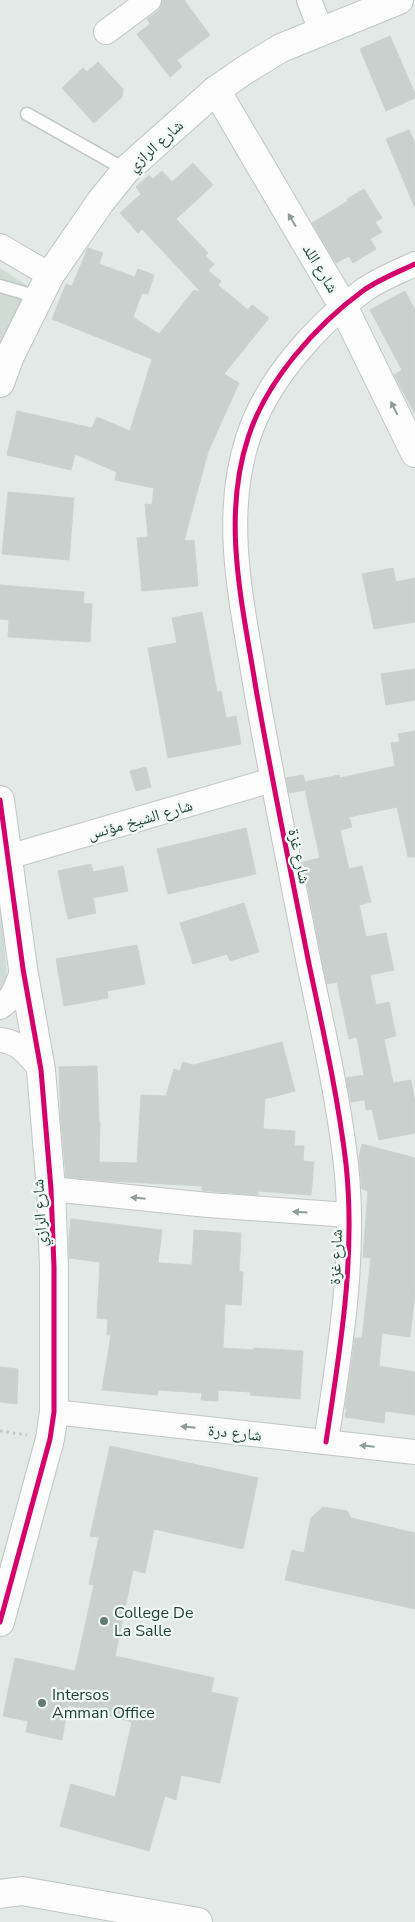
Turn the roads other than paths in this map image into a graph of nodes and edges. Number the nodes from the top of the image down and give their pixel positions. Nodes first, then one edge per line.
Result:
1 (149, 0) edge
2 (308, 0) edge
3 (400, 0) edge
4 (321, 31) junction
5 (106, 32) dead end
6 (216, 90) junction
7 (27, 114) dead end
8 (126, 170) junction
9 (0, 246) edge
10 (415, 264) edge
11 (0, 286) edge
12 (44, 286) junction
13 (343, 306) junction
14 (0, 383) edge
15 (415, 452) edge
16 (272, 780) junction
17 (0, 800) edge
18 (4, 859) edge
19 (23, 969) junction
20 (0, 1007) edge
21 (0, 1040) edge
22 (41, 1070) junction
23 (51, 1190) junction
24 (349, 1215) junction
25 (54, 1412) junction
26 (326, 1442) junction
27 (415, 1452) edge
28 (0, 1622) edge
29 (7, 1888) edge
30 (198, 1922) edge

1 - 5 street
2 - 4 street
3 - 4 street, شارع الرازي
4 - 6 street, شارع الرازي
6 - 8 street, شارع الرازي
13 -> 6 street, شارع اللد
7 - 8 lane
8 - 12 street, شارع الرازي
9 - 12 street
10 - 13 street, شارع غزة
11 - 12 lane
12 - 14 street, شارع الرازي
15 -> 13 street, شارع اللد
13 - 16 street, شارع غزة
16 - 18 street, شارع الشيخ مؤنس
16 - 24 street, شارع غزة
17 - 18 street, شارع الرازي
18 - 19 street, شارع الرازي
19 - 20 street
19 - 22 street, شارع الرازي
21 - 22 street
22 - 23 street, شارع الرازي
24 -> 23 street
23 - 25 street, شارع الرازي
24 - 26 street, شارع غزة
26 -> 25 street, شارع درة
25 - 28 street, شارع الرازي
27 -> 26 street, شارع درة
29 - 30 street

